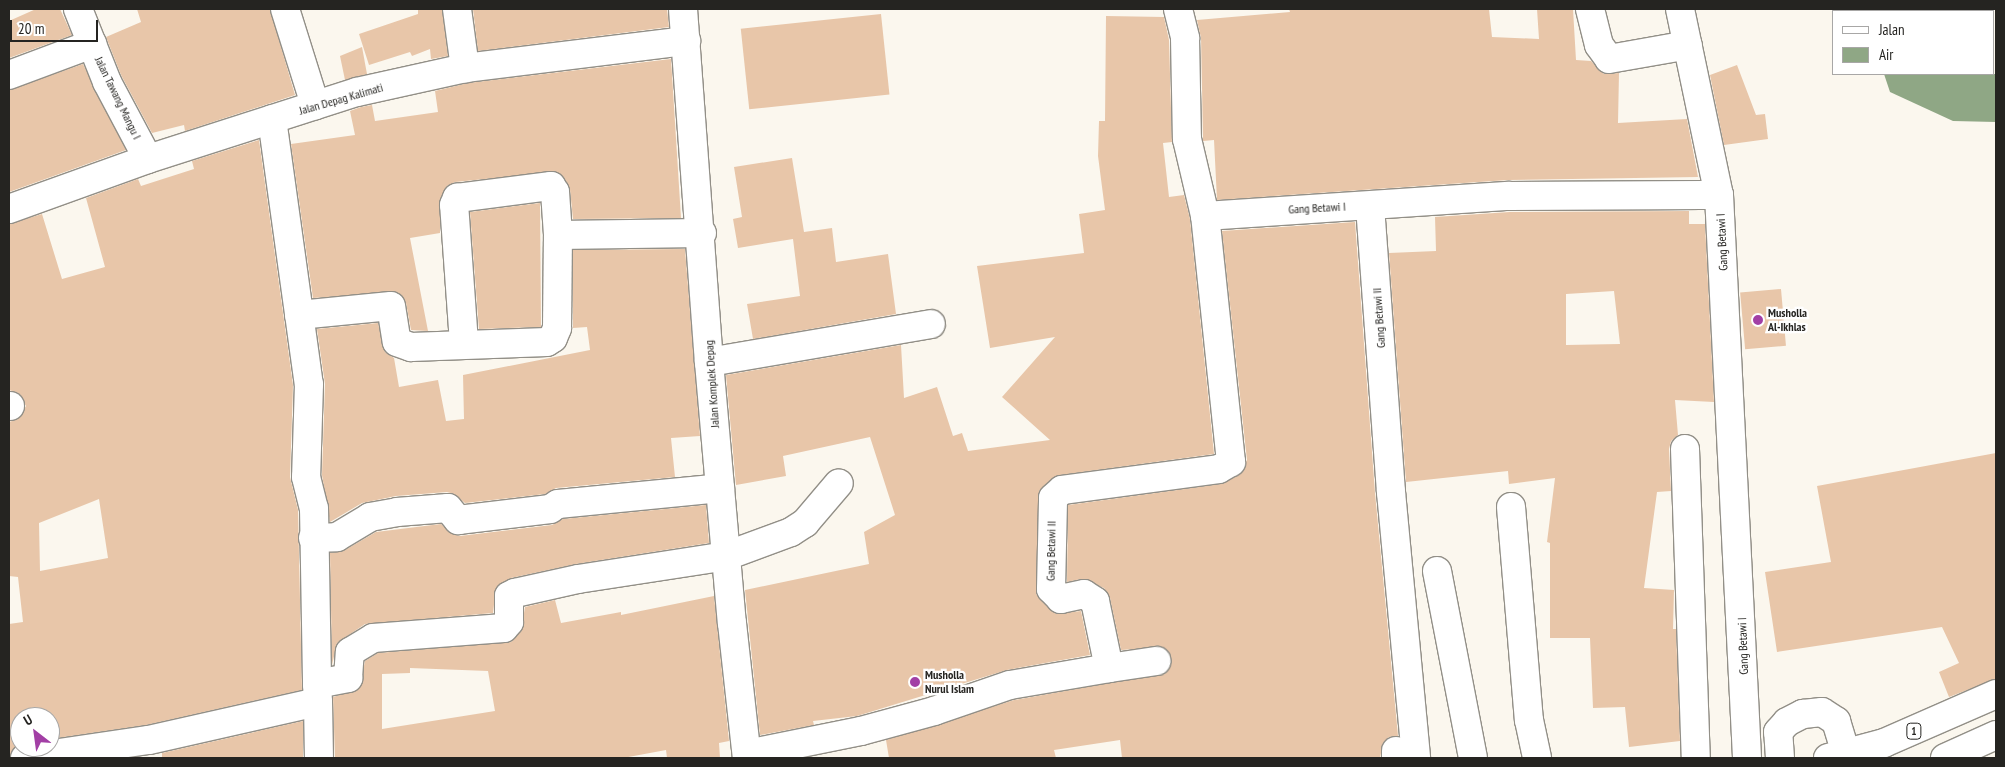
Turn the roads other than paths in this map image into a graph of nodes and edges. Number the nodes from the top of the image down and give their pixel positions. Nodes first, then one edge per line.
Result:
1 (78, 9) edge
2 (285, 9) edge
3 (457, 9) edge
4 (683, 9) edge
5 (1178, 9) edge
6 (1590, 9) edge
7 (1680, 9) edge
8 (686, 40) junction
9 (92, 44) junction
10 (1688, 45) junction
11 (465, 68) junction
12 (9, 75) edge
13 (315, 106) junction
14 (272, 119) junction
15 (148, 159) junction
16 (1719, 195) junction
17 (1370, 206) junction
18 (9, 210) edge
19 (1212, 215) junction
20 (702, 233) junction
21 (558, 235) junction
22 (299, 315) junction
23 (931, 324) dead end
24 (464, 343) junction
25 (709, 362) junction
26 (1685, 449) dead end
27 (839, 483) dead end
28 (720, 488) junction
29 (1511, 507) dead end
30 (313, 538) junction
31 (726, 556) junction
32 (1437, 571) dead end
33 (1156, 661) dead end
34 (1109, 668) junction
35 (317, 693) junction
36 (1996, 694) edge
37 (1996, 712) edge
38 (1996, 735) edge
39 (747, 756) edge
40 (1403, 756) edge
41 (1837, 756) edge
42 (25, 758) edge
43 (319, 758) edge
44 (1474, 758) edge
45 (1536, 758) edge
46 (1696, 758) edge
47 (1747, 758) edge
48 (1780, 758) edge
49 (1886, 758) edge
50 (1945, 758) edge

1 - 9 main road, Jalan Tawang Mangu I
2 - 13 main road
3 - 11 main road
4 - 8 main road, Jalan Komplek Depag
5 - 19 main road
6 - 10 main road
7 - 10 main road
8 - 11 main road, Jalan Depag Kalimati
8 - 20 main road, Jalan Komplek Depag
9 - 12 main road
9 - 15 main road, Jalan Tawang Mangu I
10 - 16 main road
11 - 13 main road, Jalan Depag Kalimati
13 - 14 main road, Jalan Depag Kalimati
14 - 15 main road, Jalan Depag Kalimati
14 - 22 main road
15 - 18 main road, Jalan Depag Kalimati
16 - 17 main road, Gang Betawi I
16 - 47 main road, Gang Betawi I
17 - 19 main road, Gang Betawi I
17 - 40 main road, Gang Betawi II
19 - 34 main road, Gang Betawi II
20 - 21 main road
20 - 25 main road, Jalan Komplek Depag
21 - 24 main road
21 - 24 main road
22 - 24 main road
22 - 30 main road
23 - 25 main road
25 - 28 main road, Jalan Komplek Depag
26 - 46 main road
27 - 31 main road
28 - 30 main road
28 - 31 main road, Jalan Komplek Depag
29 - 45 main road
30 - 35 main road
31 - 35 main road
31 - 39 main road, Jalan Komplek Depag
32 - 44 main road
33 - 34 main road
34 - 39 main road
35 - 42 main road
35 - 43 main road
36 - 41 main road, 1
37 - 49 main road, 1
38 - 50 main road
41 - 48 main road

